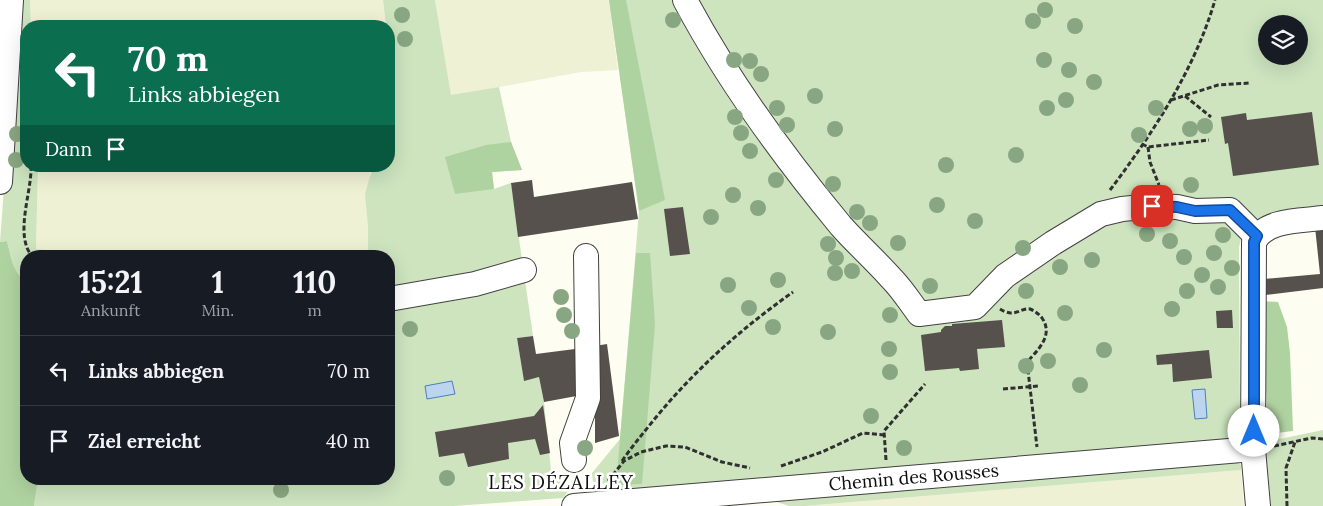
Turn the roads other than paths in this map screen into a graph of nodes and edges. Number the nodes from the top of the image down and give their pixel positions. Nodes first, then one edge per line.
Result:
1 (11, 0) edge
2 (685, 0) edge
3 (0, 181) edge
4 (1323, 218) edge
5 (1257, 236) junction
6 (586, 256) dead end
7 (524, 270) dead end
8 (395, 298) edge
9 (1254, 450) junction
10 (574, 460) dead end
11 (598, 505) edge
12 (574, 506) edge
13 (1258, 506) edge

1 - 3 street
2 - 5 street
4 - 5 street
5 - 9 street
6 - 10 street
7 - 8 street
9 - 11 street, Chemin des Rousses
9 - 13 street
11 - 12 street, Chemin des Rousses

